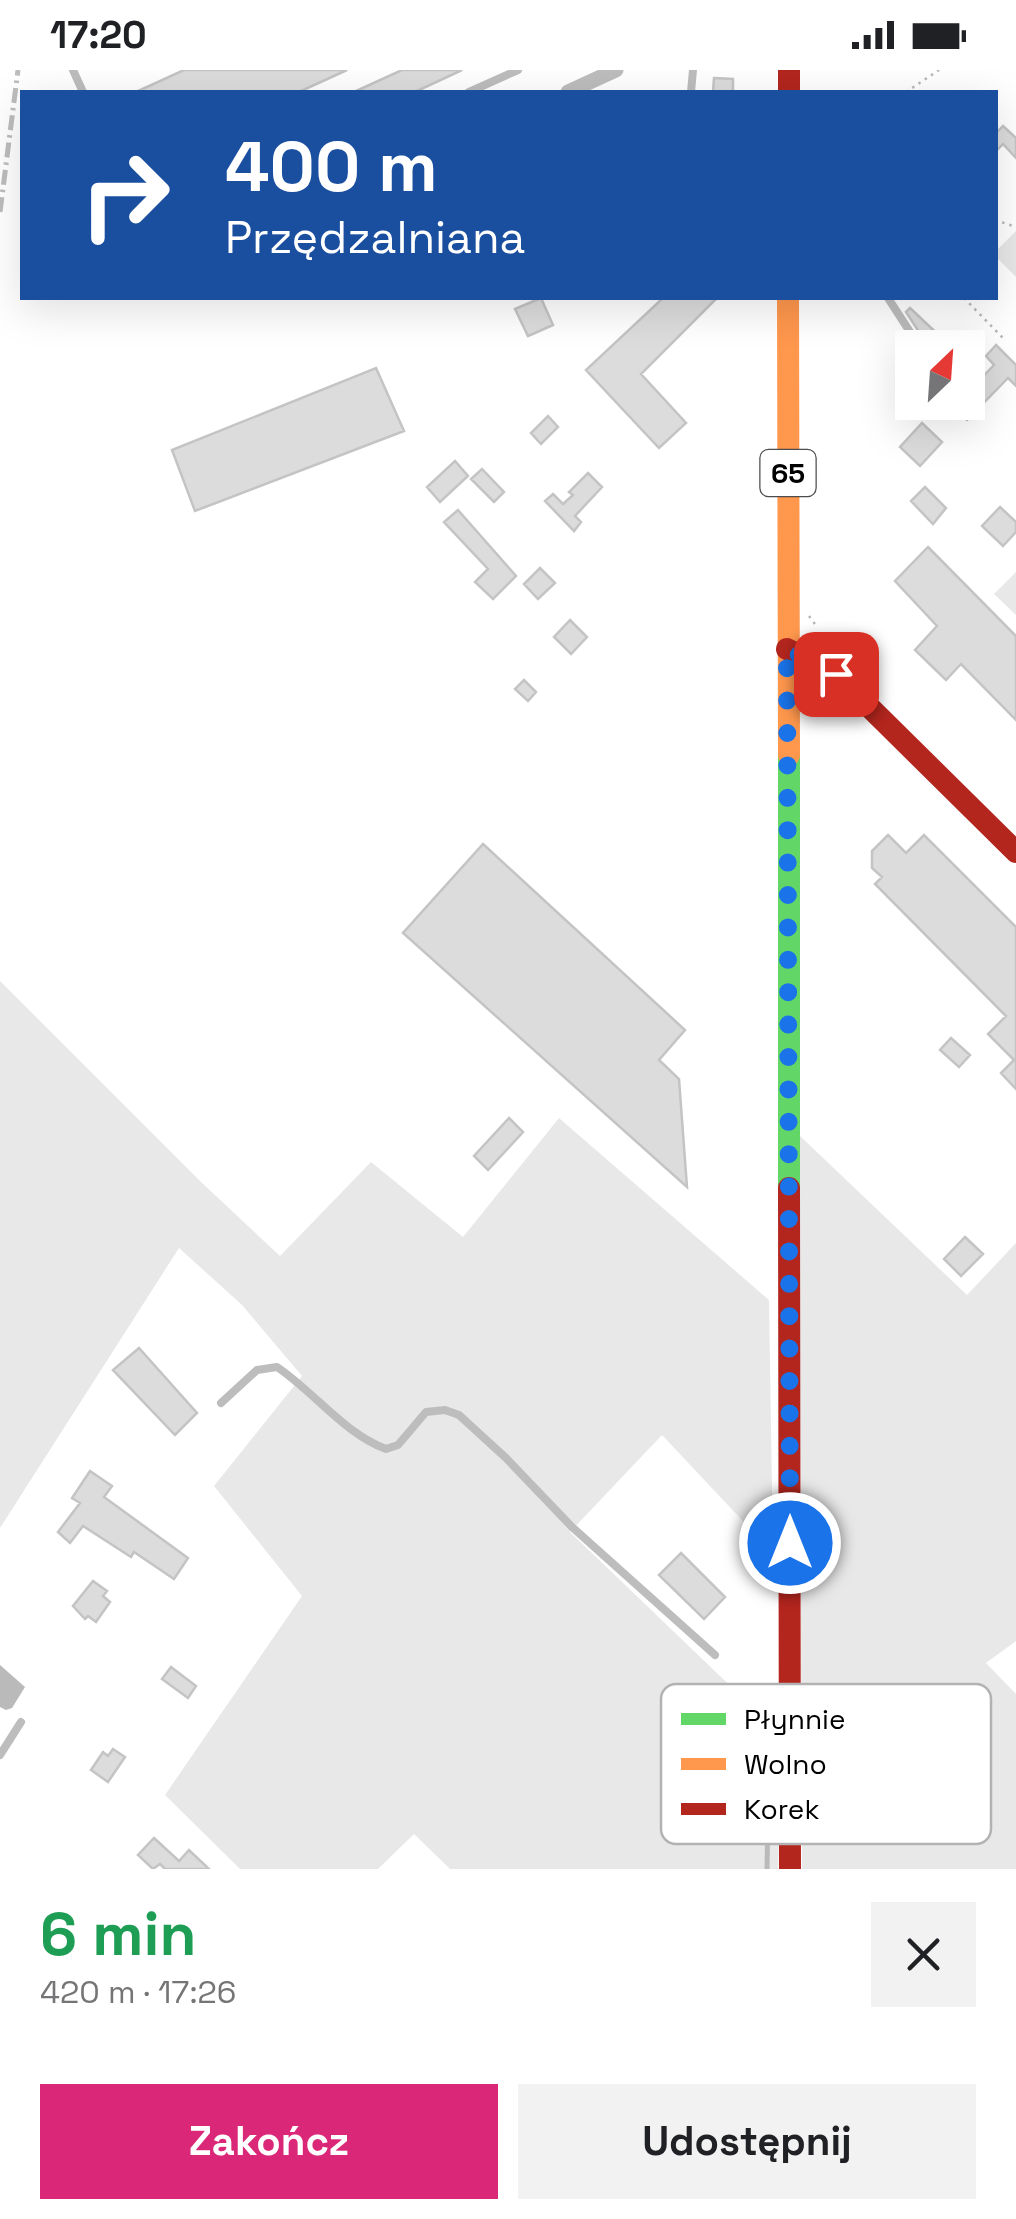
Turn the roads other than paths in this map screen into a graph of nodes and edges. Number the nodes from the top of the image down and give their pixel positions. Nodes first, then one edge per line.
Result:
1 (518, 70) edge
2 (616, 70) edge
3 (473, 90) edge
4 (572, 90) edge
5 (788, 300) edge
6 (889, 300) edge
7 (909, 330) edge
8 (787, 649) junction
9 (1016, 852) edge
10 (222, 1403) dead end
11 (714, 1656) dead end
12 (790, 1684) edge
13 (21, 1722) dead end
14 (0, 1754) edge
15 (790, 1844) edge
16 (790, 1869) edge

1 - 3 lane
2 - 4 street
5 - 8 main road, 65
6 - 7 lane
8 - 9 main road
8 - 12 main road, 65
10 - 11 lane
13 - 14 lane
15 - 16 main road, 65

